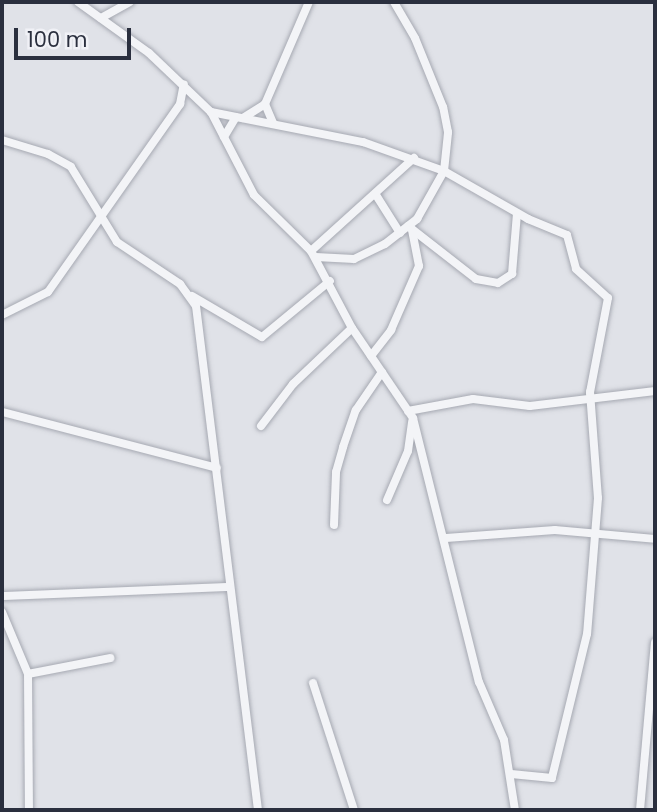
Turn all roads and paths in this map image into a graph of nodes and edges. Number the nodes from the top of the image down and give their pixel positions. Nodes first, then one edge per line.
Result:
1 (78, 2) edge
2 (130, 2) edge
3 (309, 2) edge
4 (394, 2) edge
5 (101, 18) junction
6 (184, 84) junction
7 (197, 96) junction
8 (180, 104) junction
9 (265, 104) junction
10 (211, 112) junction
11 (239, 117) junction
12 (273, 124) junction
13 (225, 137) junction
14 (2, 140) edge
15 (414, 158) junction
16 (444, 171) junction
17 (376, 195) junction
18 (517, 212) junction
19 (100, 218) junction
20 (528, 219) junction
21 (517, 224) junction
22 (410, 228) junction
23 (400, 233) junction
24 (313, 254) junction
25 (333, 261) junction
26 (325, 272) junction
27 (330, 281) junction
28 (192, 296) junction
29 (2, 315) edge
30 (352, 328) junction
31 (371, 356) junction
32 (382, 372) junction
33 (655, 391) edge
34 (590, 399) junction
35 (2, 412) edge
36 (410, 414) junction
37 (261, 426) dead end
38 (217, 468) junction
39 (387, 500) dead end
40 (334, 525) dead end
41 (595, 532) junction
42 (446, 538) junction
43 (655, 539) edge
44 (229, 587) junction
45 (2, 596) edge
46 (2, 612) edge
47 (655, 643) edge
48 (110, 658) dead end
49 (28, 674) junction
50 (313, 683) dead end
51 (511, 774) junction
52 (29, 810) edge
53 (258, 810) edge
54 (354, 810) edge
55 (515, 810) edge
56 (640, 810) edge

1 - 5 street
2 - 5 street
3 - 9 street
4 - 16 street
5 - 6 street
6 - 7 street
6 - 8 street
7 - 8 street
7 - 10 street
8 - 19 street
9 - 11 street
9 - 12 street
10 - 11 street
10 - 13 street
11 - 12 street
11 - 13 street
12 - 15 street
13 - 24 street
14 - 19 street
15 - 16 street
15 - 17 street
16 - 18 street
16 - 22 street
17 - 23 street
17 - 24 street
18 - 20 street
18 - 21 street
19 - 28 street
19 - 29 street
20 - 21 street
20 - 34 street
21 - 22 street
22 - 23 street
22 - 31 street
23 - 25 street
24 - 25 street
24 - 26 street
25 - 26 street
26 - 27 street
27 - 28 street
27 - 30 street
28 - 38 street
30 - 31 street
30 - 37 street
31 - 32 street
32 - 36 street
32 - 40 street
33 - 34 street
34 - 36 street
34 - 41 street
35 - 38 street
36 - 39 street
36 - 42 street
38 - 44 street
41 - 42 street
41 - 43 street
41 - 51 street
42 - 51 street
44 - 45 street
44 - 53 street
46 - 49 street
47 - 56 street
48 - 49 street
49 - 52 street
50 - 54 street
51 - 55 street

